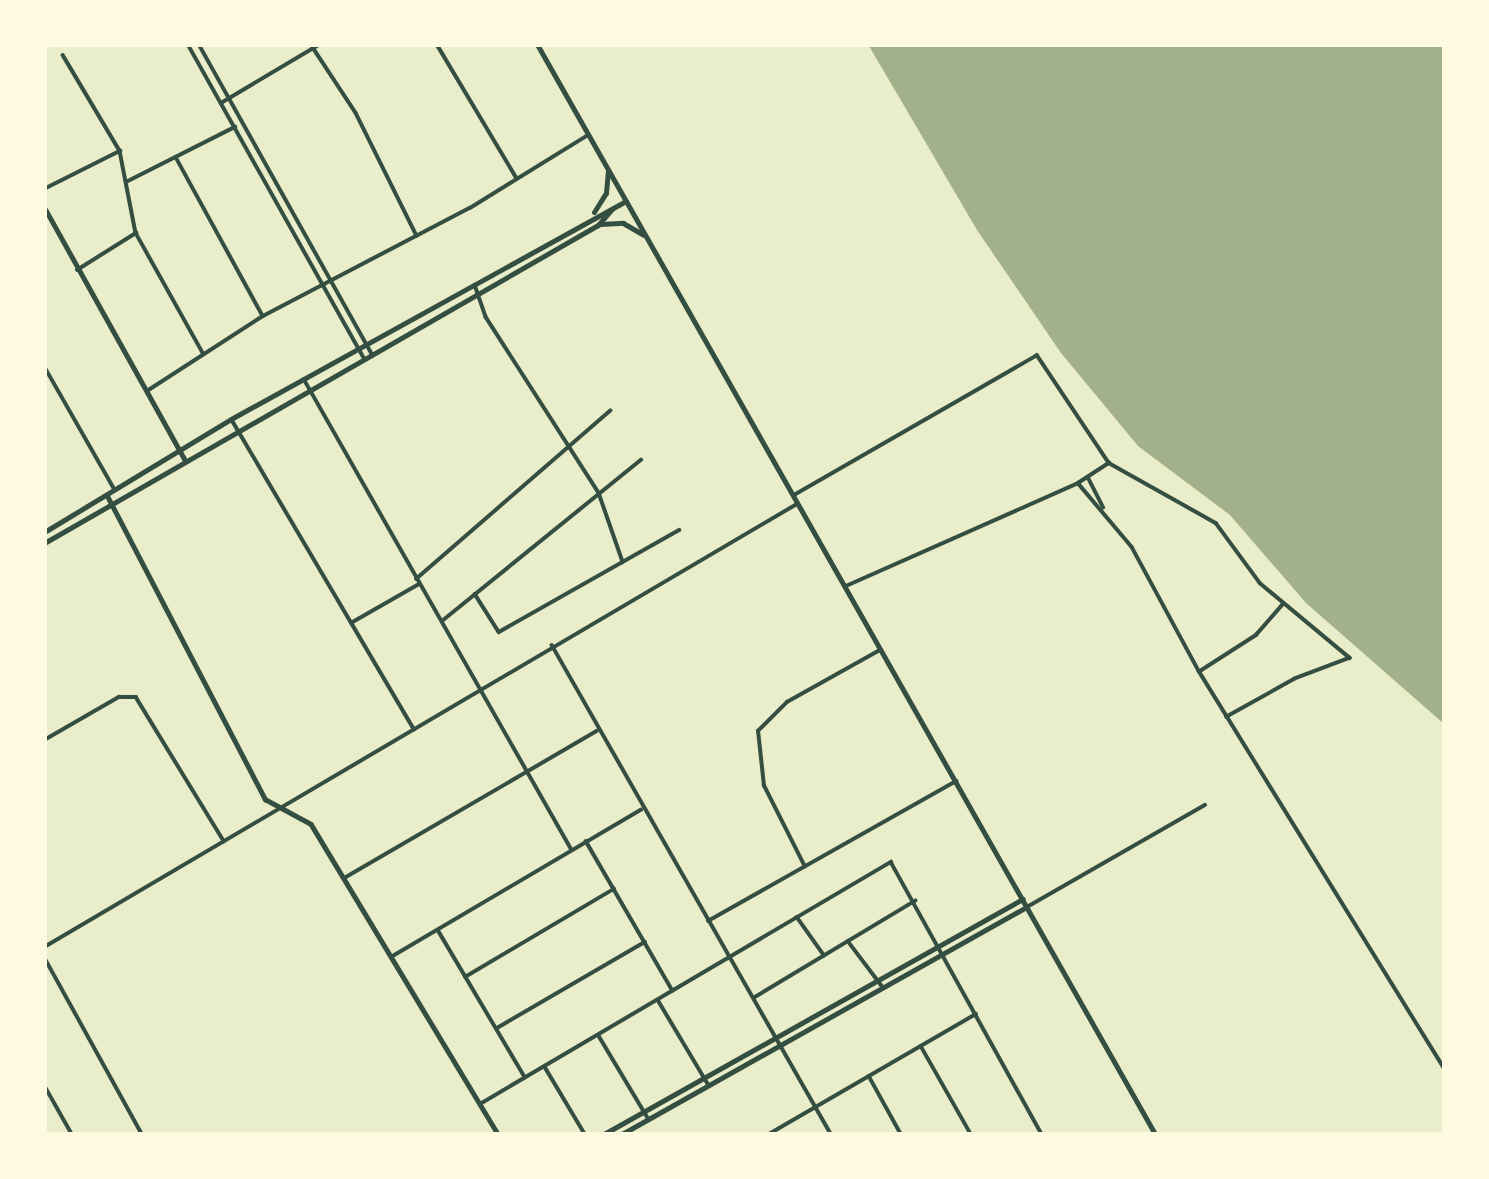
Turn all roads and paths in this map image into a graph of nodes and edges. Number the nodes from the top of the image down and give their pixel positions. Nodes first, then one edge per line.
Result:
1 (189, 46) edge
2 (200, 46) edge
3 (315, 46) edge
4 (438, 46) edge
5 (538, 46) edge
6 (63, 55) dead end
7 (230, 98) junction
8 (221, 103) junction
9 (235, 127) junction
10 (589, 134) junction
11 (120, 151) junction
12 (177, 159) junction
13 (608, 170) junction
14 (516, 177) junction
15 (128, 181) junction
16 (46, 188) edge
17 (626, 201) junction
18 (612, 209) junction
19 (46, 210) edge
20 (591, 216) junction
21 (598, 225) junction
22 (567, 230) junction
23 (136, 233) junction
24 (416, 236) junction
25 (646, 236) junction
26 (572, 240) junction
27 (76, 270) junction
28 (333, 282) junction
29 (474, 282) junction
30 (324, 286) junction
31 (479, 293) junction
32 (263, 316) junction
33 (368, 344) junction
34 (359, 349) junction
35 (203, 353) junction
36 (372, 354) junction
37 (364, 359) junction
38 (46, 369) edge
39 (303, 379) junction
40 (309, 388) junction
41 (146, 391) junction
42 (610, 411) dead end
43 (231, 419) junction
44 (237, 429) junction
45 (572, 445) junction
46 (180, 450) junction
47 (186, 460) junction
48 (641, 460) dead end
49 (1109, 463) junction
50 (1088, 477) junction
51 (1078, 483) junction
52 (115, 490) junction
53 (599, 493) junction
54 (107, 495) junction
55 (794, 495) junction
56 (112, 503) junction
57 (798, 503) junction
58 (1104, 509) junction
59 (679, 530) dead end
60 (46, 531) edge
61 (46, 541) edge
62 (623, 562) junction
63 (418, 582) junction
64 (846, 586) junction
65 (475, 594) junction
66 (1282, 605) junction
67 (442, 621) junction
68 (351, 624) junction
69 (552, 645) junction
70 (882, 649) junction
71 (1199, 671) junction
72 (480, 688) junction
73 (1227, 717) junction
74 (414, 729) junction
75 (597, 731) junction
76 (46, 739) edge
77 (526, 774) junction
78 (956, 781) junction
79 (1205, 804) dead end
80 (275, 809) junction
81 (641, 810) junction
82 (224, 841) junction
83 (586, 841) junction
84 (572, 850) junction
85 (805, 867) junction
86 (346, 877) junction
87 (614, 889) junction
88 (1034, 898) junction
89 (1023, 899) junction
90 (915, 901) junction
91 (1027, 907) junction
92 (797, 917) junction
93 (708, 921) junction
94 (438, 930) junction
95 (848, 941) junction
96 (645, 942) junction
97 (940, 945) junction
98 (46, 946) edge
99 (944, 952) junction
100 (824, 955) junction
101 (391, 957) junction
102 (730, 957) junction
103 (46, 960) edge
104 (465, 977) junction
105 (878, 978) junction
106 (882, 986) junction
107 (673, 991) junction
108 (755, 997) junction
109 (658, 1000) junction
110 (976, 1014) junction
111 (497, 1028) junction
112 (778, 1034) junction
113 (599, 1036) junction
114 (783, 1043) junction
115 (921, 1046) junction
116 (545, 1066) junction
117 (1444, 1068) edge
118 (704, 1076) junction
119 (869, 1076) junction
120 (525, 1077) junction
121 (708, 1084) junction
122 (46, 1088) edge
123 (480, 1104) junction
124 (816, 1106) junction
125 (643, 1109) junction
126 (648, 1118) junction
127 (72, 1133) edge
128 (142, 1133) edge
129 (498, 1133) edge
130 (585, 1133) edge
131 (604, 1133) edge
132 (622, 1133) edge
133 (769, 1133) edge
134 (831, 1133) edge
135 (901, 1133) edge
136 (971, 1133) edge
137 (1042, 1133) edge
138 (1155, 1133) edge

1 - 8 street
2 - 7 street
3 - 7 street
3 - 24 street
4 - 14 street
5 - 10 main road
6 - 11 street
7 - 8 street
7 - 28 street
8 - 9 street
9 - 12 street
9 - 30 street
10 - 13 main road
10 - 14 street
11 - 15 street
11 - 16 street
12 - 15 street
12 - 32 street
13 - 17 main road
13 - 20 main road
14 - 24 street
15 - 23 street
17 - 18 main road
17 - 25 main road
18 - 20 main road
18 - 21 main road
19 - 27 street
20 - 22 main road
21 - 25 main road
21 - 26 main road
22 - 26 main road
22 - 29 main road
23 - 27 street
23 - 35 street
24 - 28 street
25 - 55 main road
26 - 31 main road
27 - 41 street
28 - 30 street
28 - 33 street
29 - 31 street
29 - 33 main road
30 - 32 street
30 - 34 street
31 - 36 main road
31 - 45 street
32 - 35 street
33 - 34 main road
33 - 36 street
34 - 37 street
34 - 39 main road
35 - 41 street
36 - 37 main road
37 - 40 main road
38 - 52 street
39 - 40 street
39 - 43 main road
40 - 44 main road
40 - 63 street
41 - 46 street
42 - 45 street
43 - 44 street
43 - 46 main road
44 - 47 main road
44 - 68 street
45 - 53 street
45 - 63 street
46 - 47 street
46 - 52 main road
47 - 56 main road
48 - 53 street
49 - 50 street
49 - 55 street
49 - 66 street
50 - 51 street
50 - 58 street
51 - 58 street
51 - 64 street
52 - 54 main road
53 - 62 street
53 - 65 street
54 - 56 street
54 - 60 main road
55 - 57 main road
56 - 61 main road
56 - 80 street
57 - 64 main road
57 - 69 street
58 - 71 street
59 - 62 street
62 - 65 street
63 - 67 street
63 - 68 street
64 - 70 main road
65 - 67 street
66 - 71 street
66 - 73 street
67 - 72 street
68 - 74 street
69 - 72 street
69 - 75 street
70 - 78 main road
70 - 85 street
71 - 73 street
72 - 74 street
72 - 77 street
73 - 117 street
74 - 80 street
75 - 77 street
75 - 81 street
76 - 82 street
77 - 84 street
77 - 86 street
78 - 85 street
78 - 89 main road
79 - 88 street
80 - 82 street
80 - 86 street
81 - 83 street
81 - 93 street
82 - 98 street
83 - 84 street
83 - 87 street
84 - 94 street
85 - 93 street
86 - 101 street
87 - 96 street
87 - 104 street
88 - 89 street
88 - 91 street
89 - 91 main road
89 - 97 street
90 - 92 street
90 - 95 street
90 - 97 street
91 - 99 street
91 - 138 main road
92 - 100 street
92 - 102 street
93 - 102 street
94 - 101 street
94 - 104 street
95 - 100 street
95 - 105 street
96 - 107 street
96 - 111 street
97 - 99 street
97 - 105 street
99 - 106 street
99 - 110 street
100 - 108 street
101 - 123 street
102 - 107 street
102 - 108 street
103 - 128 street
104 - 111 street
105 - 106 street
105 - 112 street
106 - 114 street
107 - 109 street
108 - 112 street
109 - 113 street
109 - 118 street
110 - 115 street
110 - 137 street
111 - 120 street
112 - 114 street
112 - 118 street
113 - 116 street
113 - 125 street
114 - 121 street
114 - 124 street
115 - 119 street
115 - 136 street
116 - 120 street
116 - 130 street
118 - 121 street
118 - 125 street
119 - 124 street
119 - 135 street
120 - 123 street
121 - 126 street
122 - 127 street
123 - 129 street
124 - 133 street
124 - 134 street
125 - 126 street
125 - 131 street
126 - 132 street

